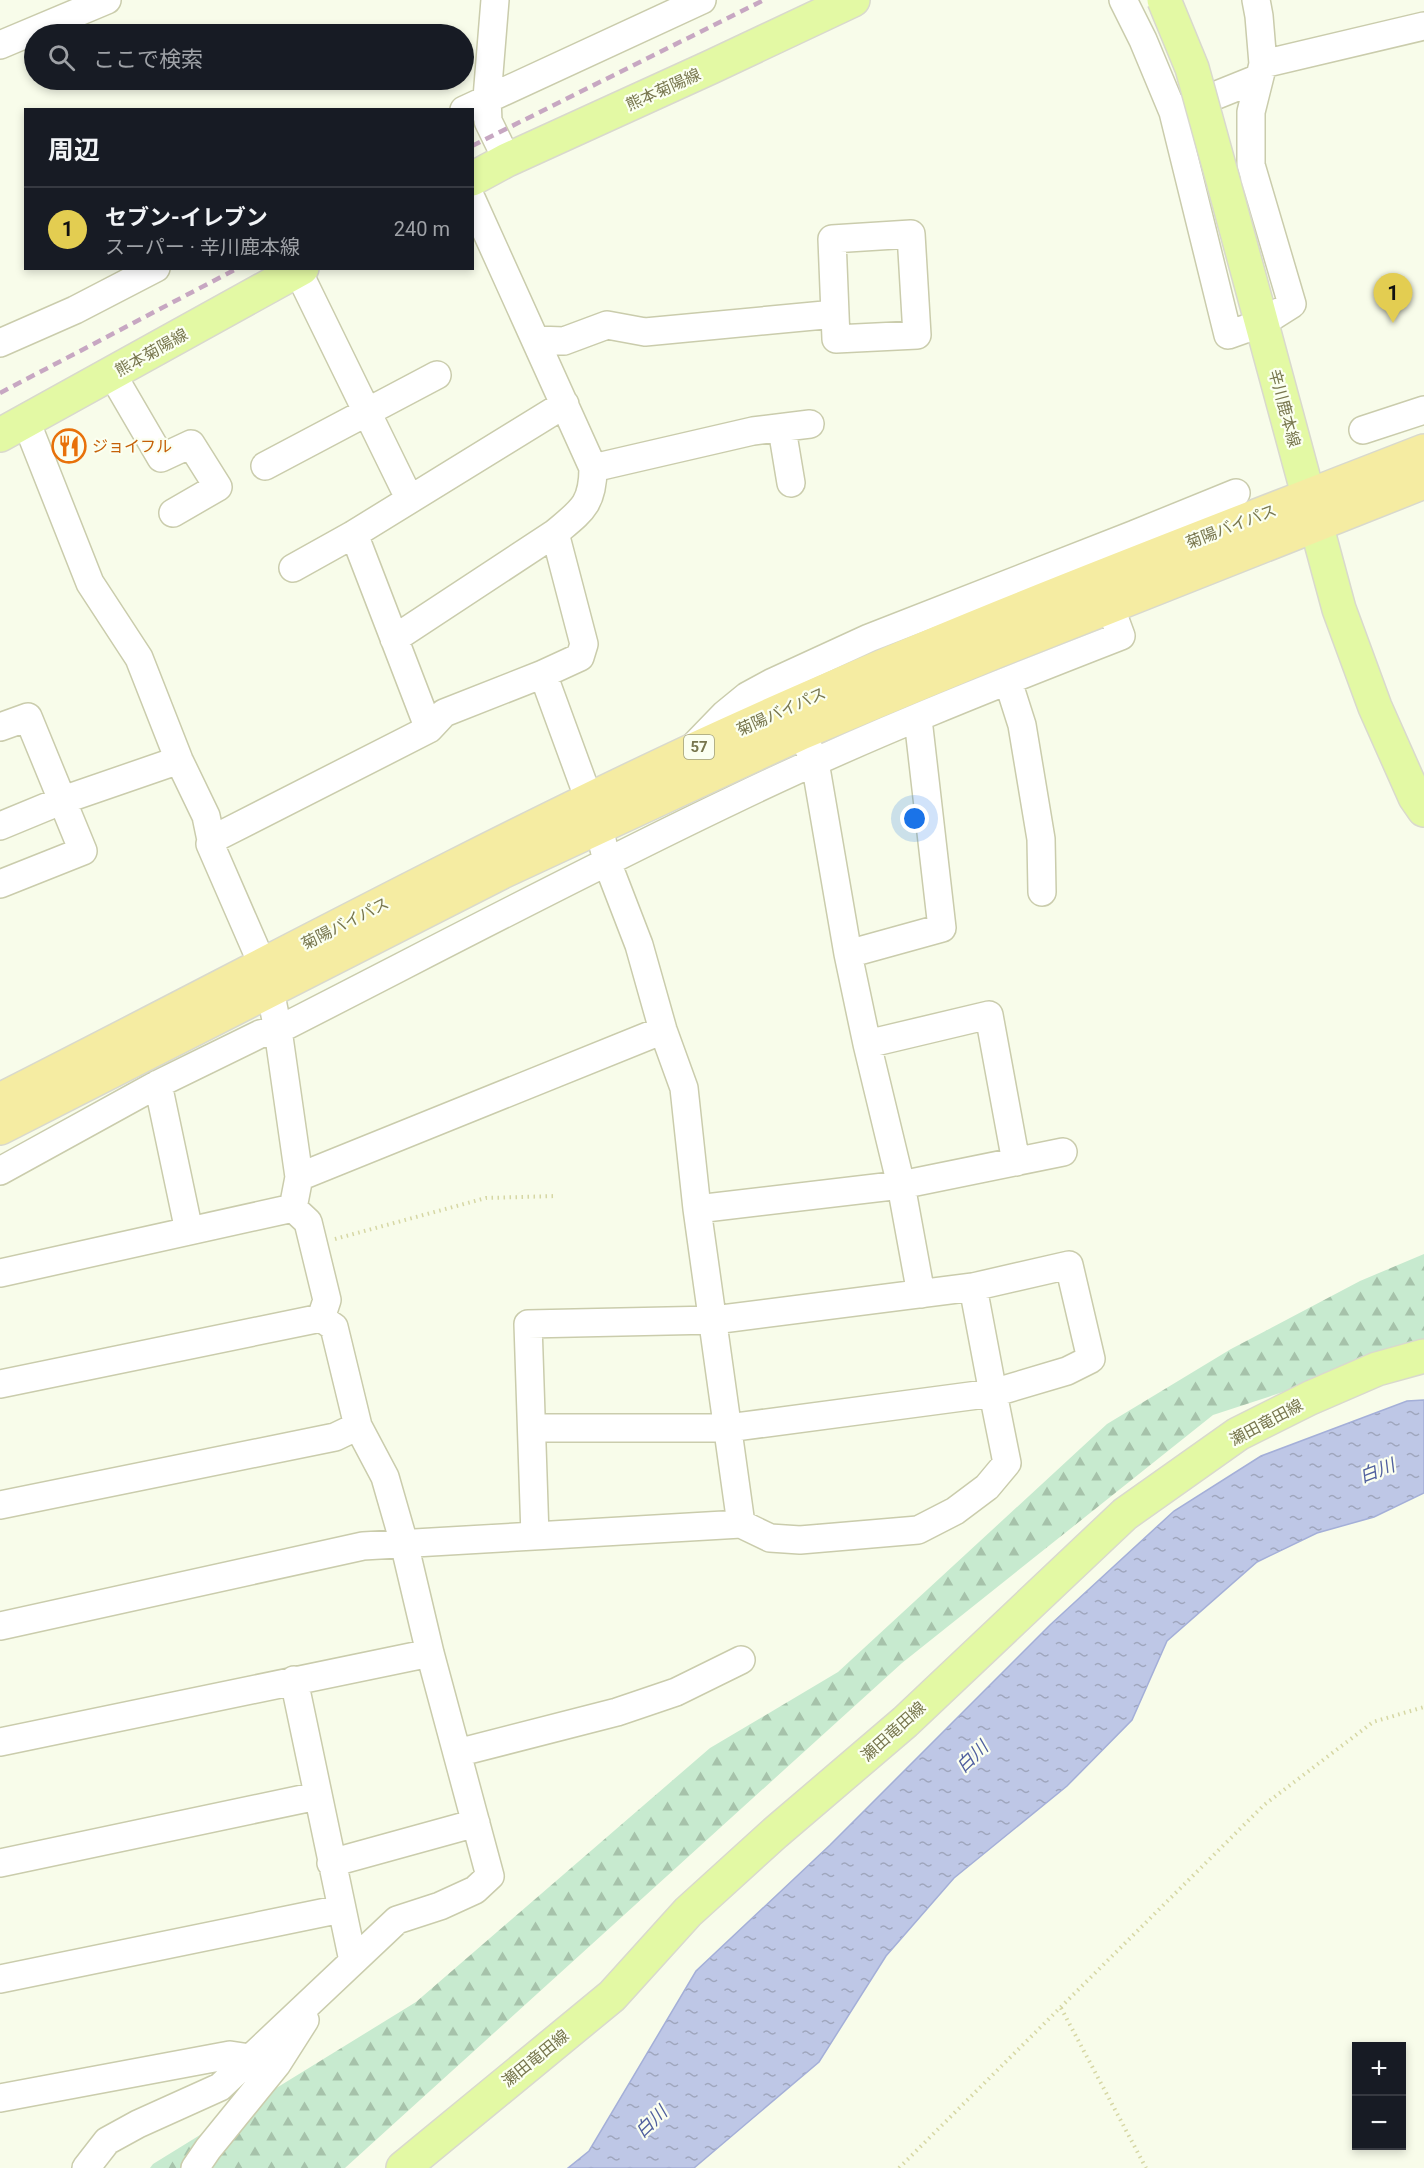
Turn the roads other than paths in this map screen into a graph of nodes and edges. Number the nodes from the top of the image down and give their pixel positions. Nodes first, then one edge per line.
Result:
1 (107, 0) edge
2 (495, 0) edge
3 (702, 0) edge
4 (852, 0) edge
5 (1123, 0) edge
6 (1164, 0) edge
7 (1256, 0) edge
8 (50, 24) edge
9 (1424, 26) edge
10 (24, 35) edge
11 (0, 45) edge
12 (1261, 71) junction
13 (475, 104) edge
14 (1173, 112) junction
15 (507, 160) junction
16 (474, 177) edge
17 (474, 204) edge
18 (152, 270) edge
19 (300, 270) edge
20 (835, 314) junction
21 (1262, 323) junction
22 (536, 340) junction
23 (0, 342) edge
24 (112, 374) junction
25 (437, 375) dead end
26 (565, 404) junction
27 (1424, 410) edge
28 (367, 412) junction
29 (810, 424) dead end
30 (13, 428) edge
31 (782, 429) junction
32 (1363, 430) dead end
33 (1424, 451) edge
34 (265, 466) dead end
35 (594, 468) junction
36 (1424, 482) edge
37 (791, 483) dead end
38 (1236, 493) dead end
39 (409, 498) junction
40 (1313, 510) junction
41 (173, 513) dead end
42 (555, 532) junction
43 (354, 534) junction
44 (1141, 546) junction
45 (293, 568) dead end
46 (1110, 606) junction
47 (394, 639) junction
48 (543, 674) junction
49 (1008, 681) junction
50 (918, 718) junction
51 (0, 727) edge
52 (429, 729) junction
53 (801, 733) junction
54 (179, 760) junction
55 (815, 762) junction
56 (63, 800) junction
57 (1424, 810) edge
58 (594, 814) junction
59 (0, 826) edge
60 (212, 840) junction
61 (607, 862) junction
62 (0, 884) edge
63 (1042, 892) dead end
64 (848, 954) junction
65 (267, 978) junction
66 (278, 1030) junction
67 (663, 1030) junction
68 (867, 1044) junction
69 (158, 1084) junction
70 (0, 1100) edge
71 (0, 1128) edge
72 (1063, 1152) dead end
73 (1016, 1162) junction
74 (0, 1171) edge
75 (299, 1177) junction
76 (901, 1185) junction
77 (293, 1208) junction
78 (698, 1209) junction
79 (189, 1231) junction
80 (0, 1273) edge
81 (973, 1287) junction
82 (921, 1294) junction
83 (321, 1318) junction
84 (714, 1320) junction
85 (1424, 1356) edge
86 (0, 1384) edge
87 (993, 1393) junction
88 (358, 1426) junction
89 (532, 1428) junction
90 (728, 1428) junction
91 (0, 1505) edge
92 (741, 1524) junction
93 (535, 1536) junction
94 (404, 1543) junction
95 (0, 1626) edge
96 (430, 1653) junction
97 (741, 1660) dead end
98 (294, 1680) junction
99 (0, 1742) edge
100 (457, 1753) junction
101 (317, 1796) junction
102 (476, 1823) junction
103 (0, 1863) edge
104 (331, 1863) junction
105 (341, 1909) junction
106 (353, 1961) junction
107 (0, 1979) edge
108 (323, 1991) junction
109 (250, 2058) junction
110 (0, 2098) edge
111 (86, 2168) edge
112 (195, 2168) edge
113 (403, 2168) edge

1 - 8 street
2 - 13 street
3 - 13 street
4 - 15 main road, 熊本菊陽線
5 - 14 street
6 - 21 main road, 辛川鹿本線, bridge
7 - 12 street
9 - 12 street
10 - 11 street
12 - 14 street
12 - 21 street
13 - 15 street
14 - 21 street
15 - 16 main road, 熊本菊陽線
17 - 22 street
18 - 23 street
19 - 24 main road, 熊本菊陽線
19 - 28 street
20 - 20 street
20 - 22 street
21 - 40 main road, 辛川鹿本線
22 - 26 street
24 - 30 main road, 熊本菊陽線
24 - 41 street
25 - 28 street
26 - 35 street
26 - 39 street
27 - 32 street
28 - 34 street
28 - 39 street
29 - 31 street
30 - 54 street
31 - 35 street
31 - 37 street
33 - 40 highway, 菊陽バイパス / 57
35 - 42 street
36 - 40 highway, 菊陽バイパス / 57
38 - 44 street
39 - 43 street
40 - 44 highway, 菊陽バイパス / 57
40 - 46 highway, 菊陽バイパス / 57
40 - 57 main road, 辛川鹿本線
42 - 47 street
42 - 48 street
43 - 45 street
43 - 47 street
44 - 58 highway, 菊陽バイパス / 57
46 - 49 street
46 - 53 highway, 菊陽バイパス / 57
47 - 52 street
48 - 52 street
48 - 58 street
49 - 50 street
49 - 63 street
50 - 55 street
50 - 64 street
51 - 56 street
52 - 60 street
53 - 55 street
53 - 58 highway, 菊陽バイパス / 57
54 - 56 street
54 - 60 street
55 - 61 street
55 - 64 street
56 - 59 street
56 - 62 street
58 - 61 street
58 - 65 highway, 菊陽バイパス / 57
60 - 65 street
61 - 66 street
61 - 67 street
64 - 68 street
65 - 66 street
65 - 70 highway, 菊陽バイパス / 57
65 - 71 highway, 菊陽バイパス / 57
66 - 69 street
66 - 75 street
67 - 75 street
67 - 78 street
68 - 73 street
68 - 76 street
69 - 74 street
69 - 79 street
72 - 73 street
73 - 76 street
75 - 77 street
76 - 78 street
76 - 82 street
77 - 79 street
77 - 83 street
78 - 84 street
79 - 80 street
81 - 82 street
81 - 87 street
81 - 87 street
82 - 84 street
83 - 86 street
83 - 88 street
84 - 89 street
84 - 90 street
85 - 113 main road, 瀬田竜田線
87 - 90 street
87 - 92 street
88 - 91 street
88 - 94 street
89 - 90 street
89 - 93 street
90 - 92 street
92 - 93 street
93 - 94 street
94 - 95 street
94 - 96 street
96 - 98 street
96 - 100 street
97 - 100 street
98 - 99 street
98 - 101 street
100 - 102 street
101 - 103 street
101 - 104 street
102 - 104 street
102 - 106 street
104 - 105 street
105 - 106 street
105 - 107 street
106 - 108 street
108 - 109 street
108 - 112 street
109 - 110 street
109 - 111 street

